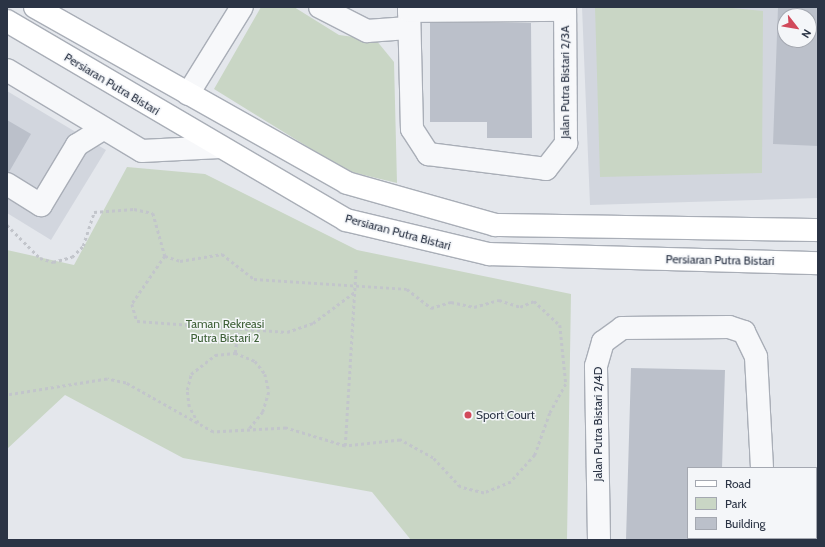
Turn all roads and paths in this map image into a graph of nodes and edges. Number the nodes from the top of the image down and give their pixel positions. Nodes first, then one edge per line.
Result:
1 (35, 7) edge
2 (242, 7) edge
3 (565, 9) edge
4 (334, 10) edge
5 (409, 15) edge
6 (10, 24) edge
7 (7, 70) edge
8 (188, 94) junction
9 (103, 129) junction
10 (220, 148) junction
11 (7, 184) edge
12 (7, 225) edge
13 (818, 230) edge
14 (165, 256) junction
15 (818, 263) edge
16 (356, 268) dead end
17 (357, 284) junction
18 (356, 290) junction
19 (238, 328) junction
20 (235, 353) junction
21 (7, 395) edge
22 (199, 423) junction
23 (248, 430) junction
24 (345, 446) junction
25 (762, 467) edge
26 (598, 540) edge

1 - 8 main road
2 - 8 street
3 - 5 street
3 - 5 street, Jalan Putra Bistari 2/3A
4 - 5 street
6 - 10 main road, Persiaran Putra Bistari
7 - 9 street
8 - 13 main road
9 - 10 street
9 - 11 street
10 - 15 main road, Persiaran Putra Bistari
12 - 14 path
14 - 17 path
14 - 19 path
16 - 17 path
17 - 18 path
17 - 24 path
18 - 19 path
18 - 24 path
19 - 20 path
20 - 22 path
20 - 23 path
21 - 22 path
22 - 23 path
23 - 24 path
25 - 26 street, Jalan Putra Bistari 2/4D

